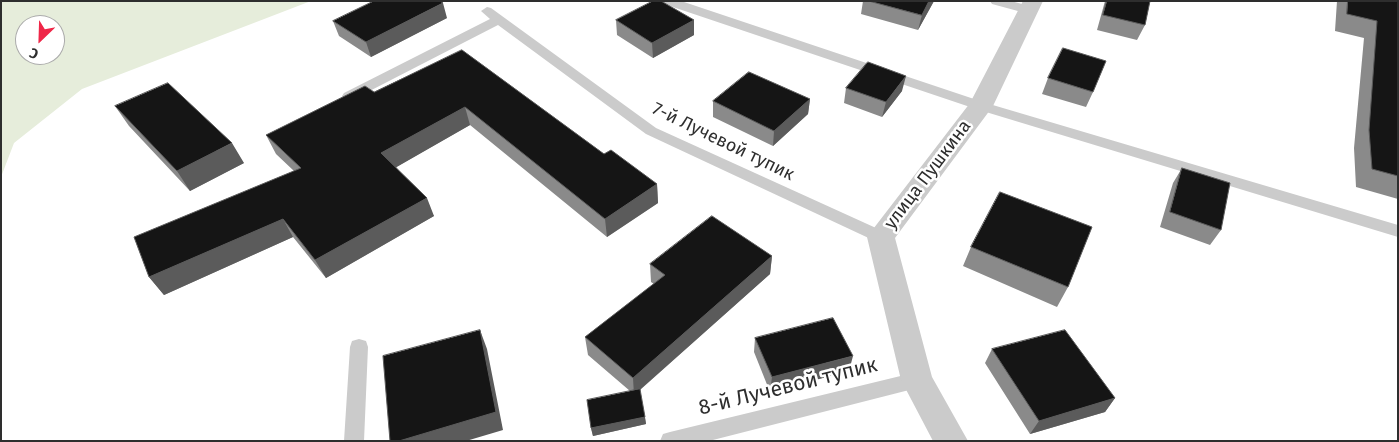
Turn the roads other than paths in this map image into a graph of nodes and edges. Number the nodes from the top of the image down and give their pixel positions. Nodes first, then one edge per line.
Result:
1 (668, 1) edge
2 (996, 1) edge
3 (1031, 6) edge
4 (340, 101) edge
5 (981, 106) junction
6 (1398, 231) edge
7 (881, 237) junction
8 (359, 347) dead end
9 (917, 380) junction
10 (354, 441) edge
11 (670, 441) edge
12 (950, 441) edge

1 - 5 lane
2 - 3 lane
3 - 5 street, улица Пушкина
4 - 7 lane, 7-й Лучевой тупик
5 - 6 lane
5 - 7 street, улица Пушкина
7 - 9 street, улица Пушкина
8 - 10 lane
9 - 11 lane, 8-й Лучевой тупик
9 - 12 street, улица Пушкина

